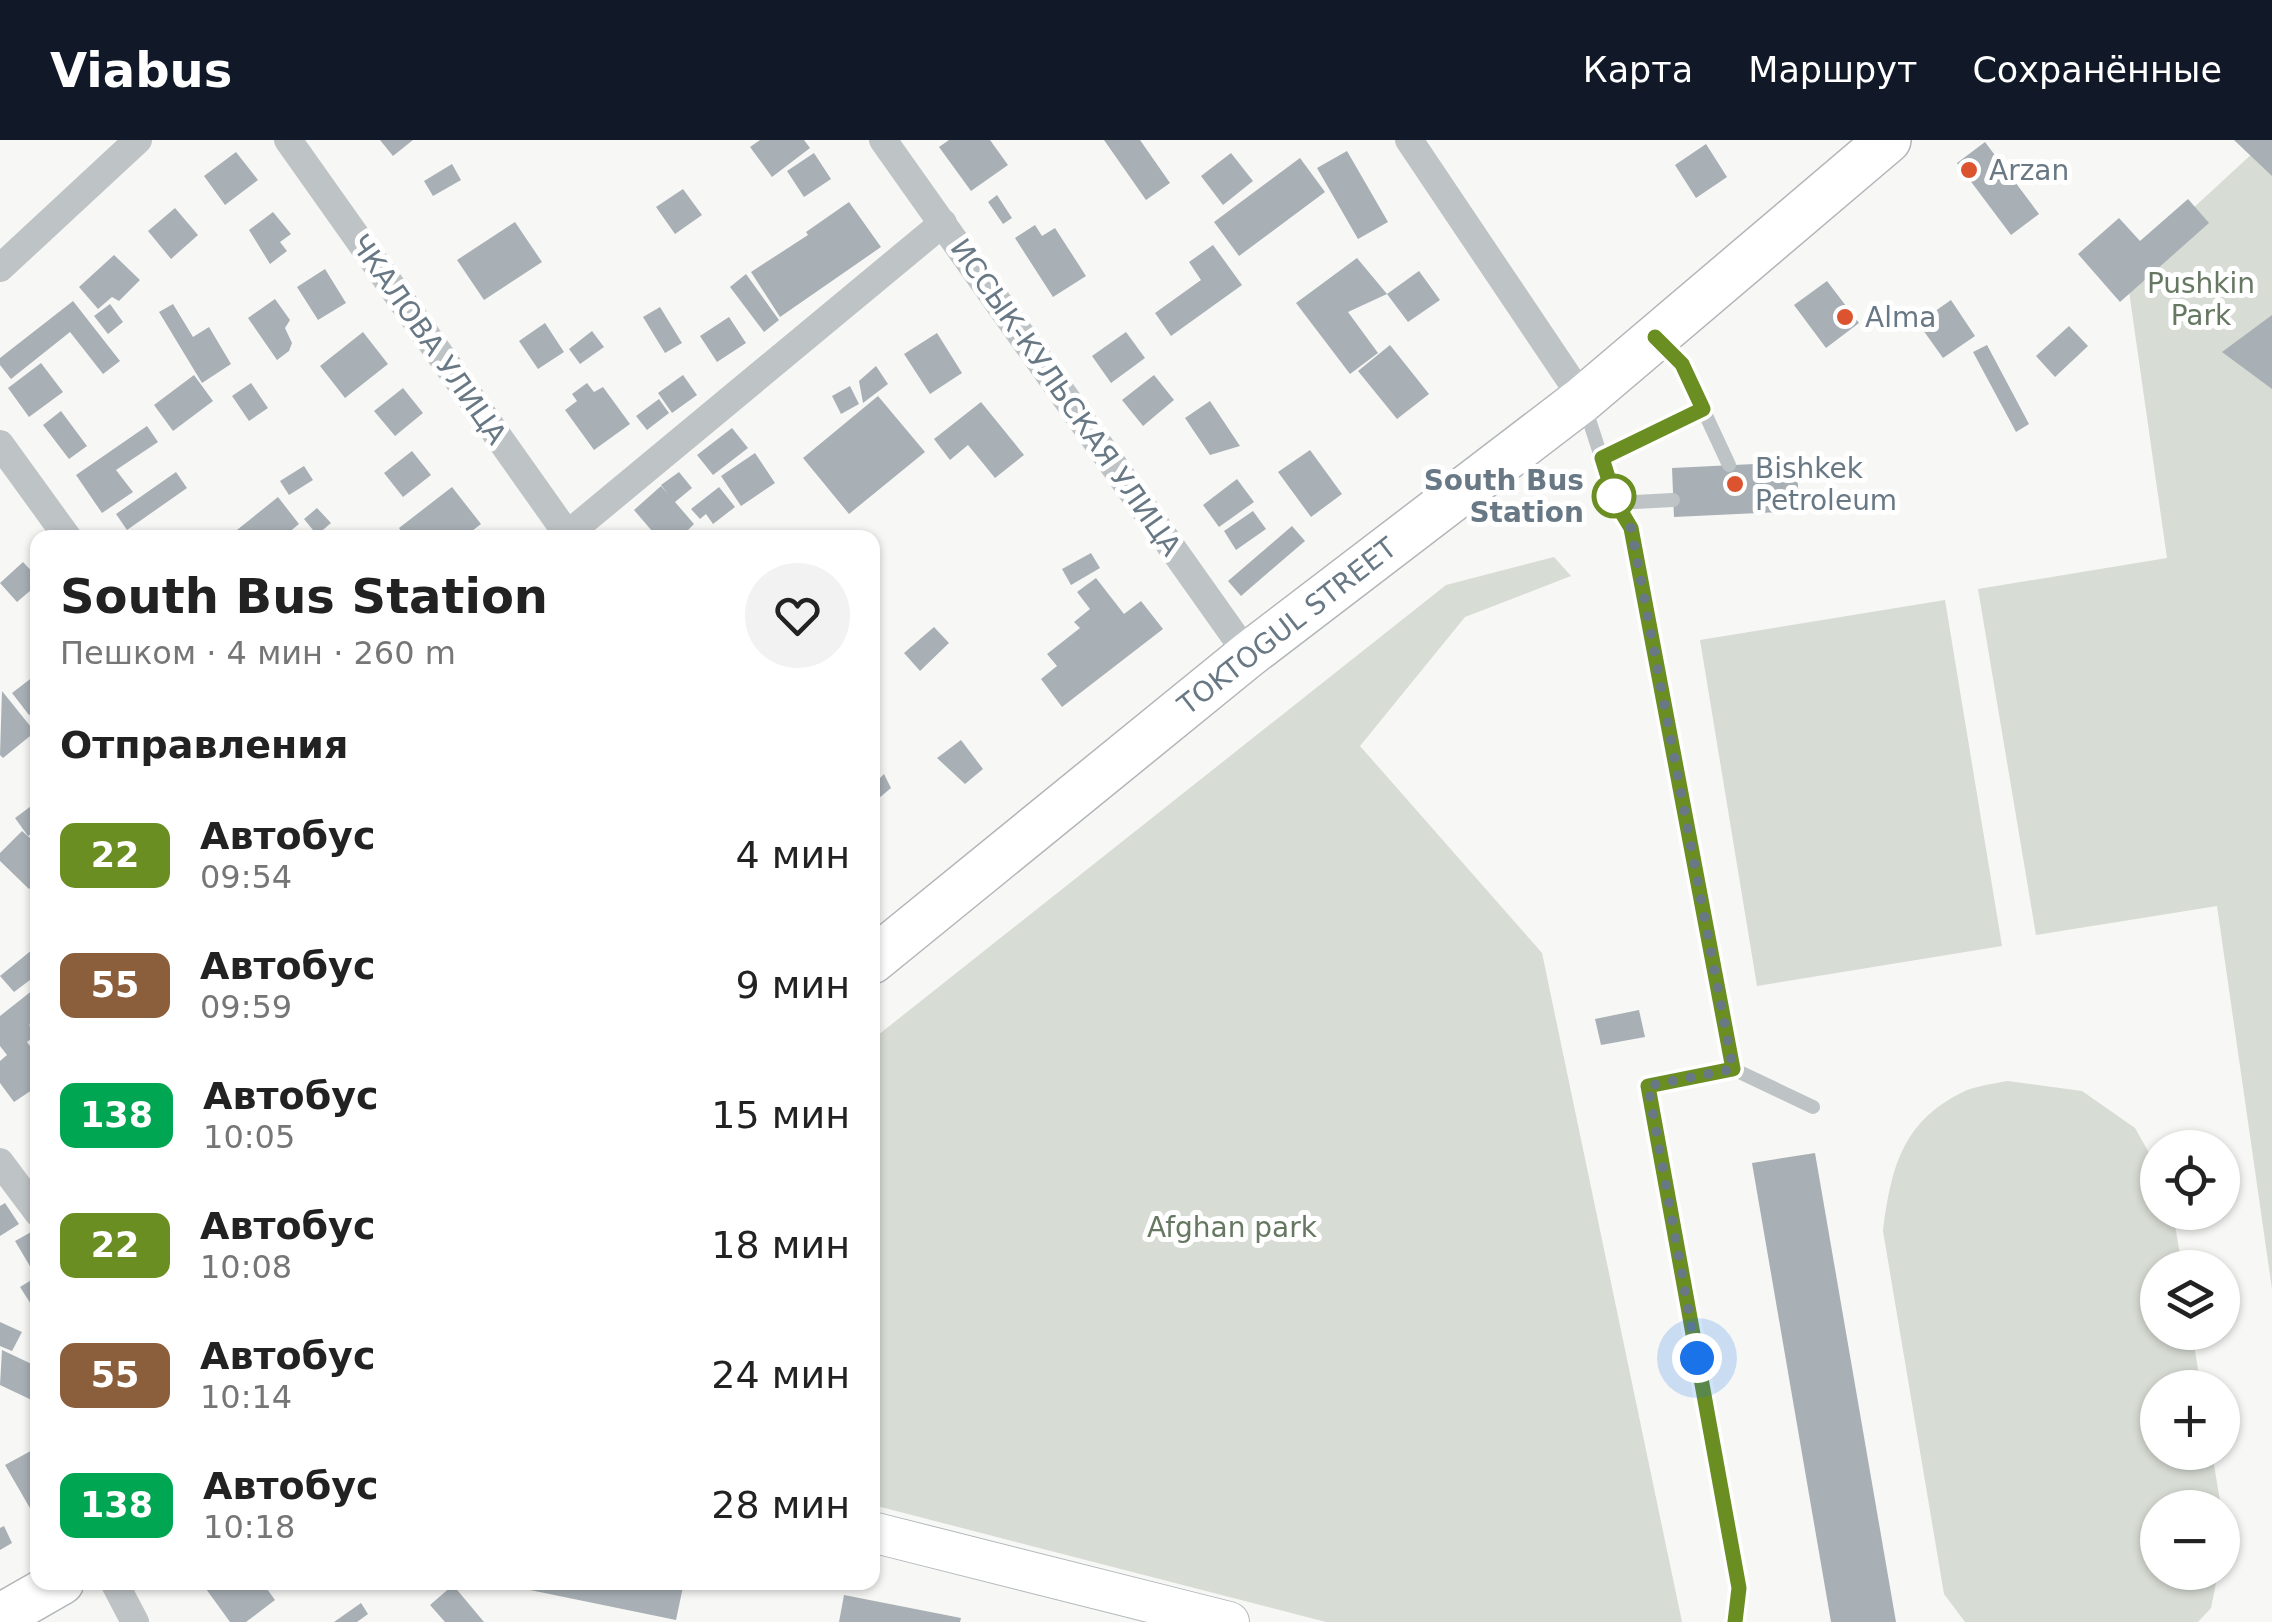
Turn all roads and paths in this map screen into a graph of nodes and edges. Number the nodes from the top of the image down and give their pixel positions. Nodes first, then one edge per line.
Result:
1 (138, 140) edge
2 (288, 140) edge
3 (883, 140) edge
4 (1408, 140) edge
5 (1888, 140) edge
6 (943, 223) junction
7 (0, 268) edge
8 (1655, 337) junction
9 (1582, 398) junction
10 (1703, 409) junction
11 (0, 444) edge
12 (1602, 458) junction
13 (1729, 465) dead end
14 (1673, 500) dead end
15 (1616, 503) junction
16 (62, 530) edge
17 (565, 530) edge
18 (576, 530) edge
19 (1248, 654) junction
20 (880, 952) edge
21 (1733, 1069) junction
22 (1813, 1108) dead end
23 (0, 1162) edge
24 (30, 1202) edge
25 (880, 1534) edge
26 (47, 1590) edge
27 (118, 1590) edge
28 (0, 1617) edge
29 (135, 1622) edge
30 (1229, 1622) edge
31 (1735, 1622) edge

1 - 7 street
2 - 17 street, ЧКАЛОВА УЛИЦА
3 - 6 street, ИССЫК-КУЛЬСКАЯ УЛИЦА
4 - 9 street
5 - 8 highway, TOKTOGUL STREET
6 - 18 street
6 - 19 street, ИССЫК-КУЛЬСКАЯ УЛИЦА
8 - 9 highway, TOKTOGUL STREET
8 - 10 lane
9 - 12 lane
9 - 19 highway, TOKTOGUL STREET
10 - 12 lane
10 - 13 lane
11 - 16 street
12 - 15 lane
14 - 15 lane
15 - 21 lane
19 - 20 highway, TOKTOGUL STREET
21 - 22 lane
21 - 31 lane
23 - 24 street
25 - 30 main road
26 - 28 highway
27 - 29 street

